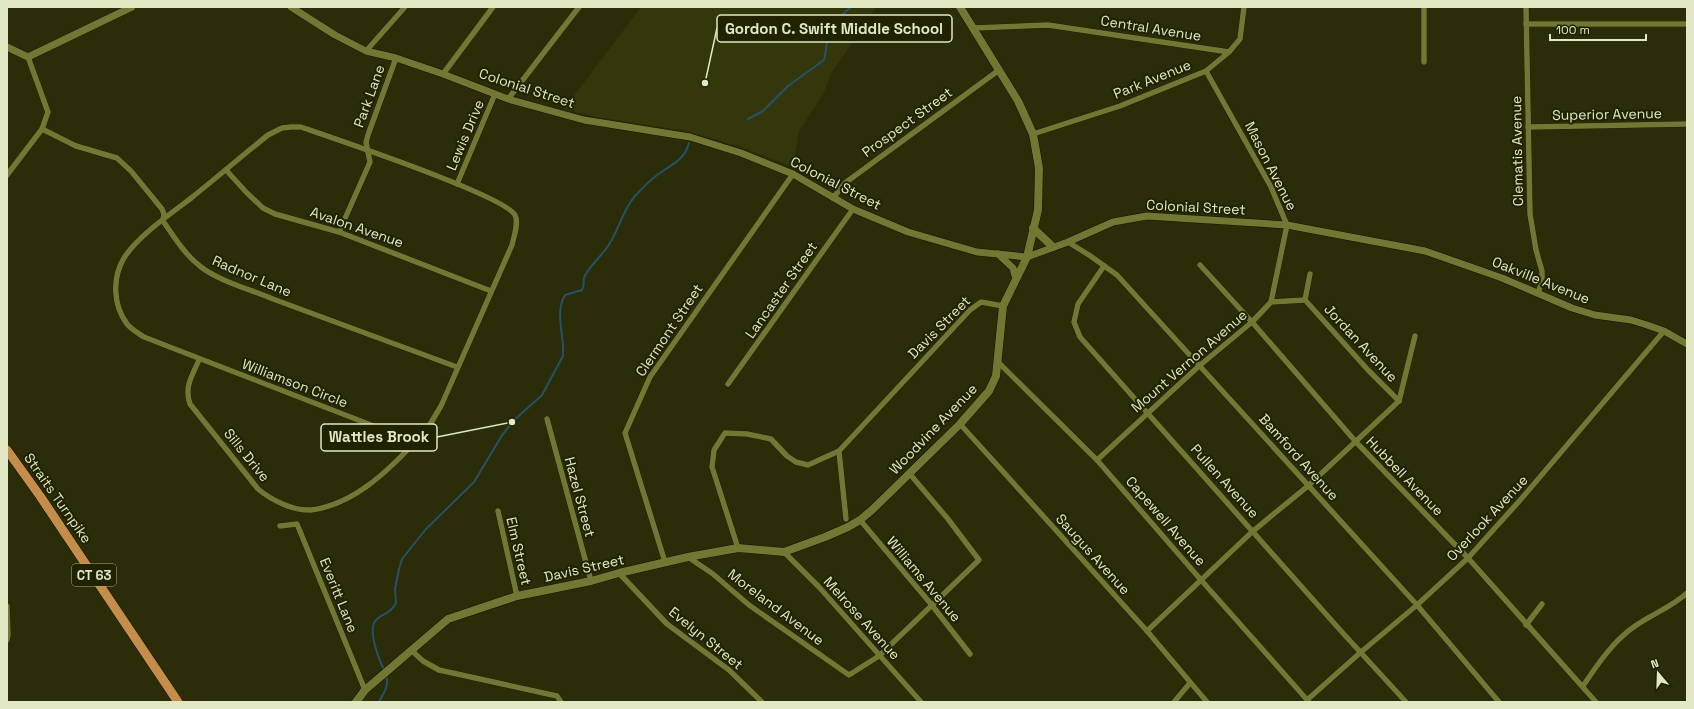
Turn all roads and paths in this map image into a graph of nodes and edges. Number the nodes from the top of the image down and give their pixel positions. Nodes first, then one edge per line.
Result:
1 (132, 7) edge
2 (291, 7) edge
3 (405, 7) edge
4 (494, 7) edge
5 (579, 7) edge
6 (960, 7) edge
7 (1250, 7) edge
8 (1424, 7) edge
9 (1526, 7) edge
10 (1243, 8) edge
11 (1526, 24) junction
12 (1687, 24) edge
13 (973, 28) junction
14 (7, 48) edge
15 (366, 51) junction
16 (1229, 52) junction
17 (28, 57) junction
18 (396, 58) junction
19 (1424, 62) dead end
20 (999, 70) junction
21 (1206, 70) junction
22 (443, 74) junction
23 (495, 94) junction
24 (508, 99) junction
25 (1687, 124) edge
26 (1528, 127) junction
27 (42, 129) junction
28 (1033, 134) junction
29 (368, 151) junction
30 (226, 170) junction
31 (793, 174) junction
32 (7, 175) edge
33 (457, 184) junction
34 (833, 198) junction
35 (853, 209) junction
36 (163, 221) junction
37 (1288, 225) junction
38 (1033, 228) junction
39 (339, 232) junction
40 (1068, 242) junction
41 (1385, 243) joint
42 (1053, 248) junction
43 (998, 254) junction
44 (1027, 257) junction
45 (1200, 265) dead end
46 (1104, 266) junction
47 (1310, 274) dead end
48 (1016, 279) junction
49 (492, 290) junction
50 (1538, 293) junction
51 (1306, 300) junction
52 (1271, 302) junction
53 (1003, 306) junction
54 (1252, 322) junction
55 (1664, 331) junction
56 (1415, 336) dead end
57 (1687, 344) edge
58 (199, 360) junction
59 (998, 362) junction
60 (1199, 366) junction
61 (458, 367) junction
62 (728, 384) dead end
63 (1399, 401) junction
64 (1148, 412) junction
65 (547, 419) dead end
66 (960, 424) junction
67 (415, 442) junction
68 (1356, 442) junction
69 (7, 450) edge
70 (839, 450) junction
71 (1097, 460) junction
72 (909, 473) junction
73 (1308, 485) junction
74 (498, 510) dead end
75 (860, 520) junction
76 (847, 523) junction
77 (280, 526) dead end
78 (1253, 531) junction
79 (738, 548) junction
80 (784, 552) junction
81 (688, 557) junction
82 (1468, 558) junction
83 (665, 562) junction
84 (619, 573) junction
85 (1201, 580) junction
86 (591, 581) junction
87 (1687, 593) edge
88 (517, 596) junction
89 (932, 604) junction
90 (1542, 604) dead end
91 (1417, 605) junction
92 (7, 606) edge
93 (1526, 626) junction
94 (1147, 631) junction
95 (7, 640) edge
96 (411, 650) junction
97 (1361, 652) junction
98 (970, 654) dead end
99 (879, 656) junction
100 (1190, 683) junction
101 (1583, 686) junction
102 (368, 688) junction
103 (1308, 701) edge
104 (178, 702) edge
105 (356, 702) edge
106 (561, 702) edge
107 (762, 702) edge
108 (921, 702) edge
109 (1174, 702) edge
110 (1207, 702) edge
111 (1406, 702) edge
112 (1499, 702) edge
113 (1596, 702) edge

1 - 17 street
2 - 15 street, Colonial Street
3 - 15 street
4 - 22 street
5 - 24 street
6 - 13 main road
7 - 10 street
8 - 19 street
9 - 11 street, Clematis Avenue
10 - 16 street, Park Avenue
11 - 12 street
11 - 26 street, Clematis Avenue
13 - 16 street, Central Avenue
13 - 20 main road
14 - 17 street
15 - 18 street, Colonial Street
16 - 21 street, Park Avenue
17 - 27 street
18 - 22 street, Colonial Street
18 - 29 street, Park Lane
20 - 28 main road
20 - 34 street, Prospect Street
21 - 28 street, Park Avenue
21 - 37 street, Mason Avenue
22 - 23 street, Colonial Street
23 - 24 street, Colonial Street
23 - 33 street, Lewis Drive
24 - 31 street, Colonial Street
25 - 26 street, Superior Avenue
26 - 50 street, Clematis Avenue
27 - 32 street
27 - 36 street, Radnor Lane
28 - 38 main road
29 - 30 street, Williamson Circle
29 - 33 street, Williamson Circle
29 - 39 street, Park Lane
30 - 36 street, Williamson Circle
30 - 39 street, Avalon Avenue
31 - 34 street, Colonial Street
31 - 83 street, Clermont Street
33 - 49 street, Williamson Circle
34 - 35 street, Colonial Street
35 - 43 street, Colonial Street
35 - 62 street, Lancaster Street
36 - 58 street, Williamson Circle
36 - 61 street, Radnor Lane
37 - 40 street, Colonial Street
37 - 41 street, Colonial Street
37 - 52 street, Mason Avenue
38 - 42 main road
38 - 44 main road
39 - 49 street, Avalon Avenue
40 - 42 street, Colonial Street
40 - 46 street, Bamford Avenue
41 - 50 street, Oakville Avenue
42 - 44 street, Colonial Street
43 - 44 street, Colonial Street
43 - 48 street
44 - 48 main road
45 - 54 street, Hubbell Avenue
46 - 60 street, Bamford Avenue
46 - 64 street, Pullen Avenue
47 - 51 street
48 - 53 main road
49 - 61 street, Williamson Circle
50 - 55 street, Oakville Avenue
51 - 52 street
51 - 63 street, Jordan Avenue
52 - 54 street, Mount Vernon Avenue
53 - 59 main road, Woodvine Avenue
53 - 70 street, Davis Street
54 - 60 street, Mount Vernon Avenue
54 - 68 street, Hubbell Avenue
55 - 57 street, Oakville Avenue
55 - 82 street, Overlook Avenue
56 - 63 street
58 - 67 street, Williamson Circle
58 - 67 street, Sills Drive
59 - 66 main road, Woodvine Avenue
59 - 71 street, Capewell Avenue
60 - 64 street, Mount Vernon Avenue
60 - 73 street, Bamford Avenue
61 - 67 street, Williamson Circle
63 - 68 street
64 - 71 street, Mount Vernon Avenue
64 - 78 street, Pullen Avenue
65 - 86 street, Hazel Street
66 - 72 main road, Woodvine Avenue
66 - 94 street, Saugus Avenue
68 - 73 street
68 - 82 street, Hubbell Avenue
69 - 104 main road, Straits Turnpike / CT 63
70 - 76 street
70 - 79 street, Davis Street
71 - 85 street, Capewell Avenue
72 - 75 main road, Woodvine Avenue
72 - 89 street
73 - 78 street
73 - 91 street, Bamford Avenue
74 - 88 street, Elm Street
75 - 76 main road, Woodvine Avenue
75 - 89 street, Williams Avenue
76 - 80 main road, Davis Street
77 - 102 street, Everitt Lane
78 - 85 street
78 - 97 street, Pullen Avenue
79 - 80 main road, Davis Street
79 - 81 main road, Davis Street
80 - 99 street, Melrose Avenue
81 - 83 main road, Davis Street
81 - 99 street, Moreland Avenue
82 - 91 street, Overlook Avenue
82 - 93 street, Hubbell Avenue
83 - 84 main road, Davis Street
84 - 86 main road, Davis Street
84 - 107 street, Evelyn Street
85 - 94 street
85 - 103 street, Capewell Avenue
86 - 88 main road, Davis Street
87 - 101 street
88 - 96 main road, Davis Street
89 - 98 street, Williams Avenue
89 - 99 street
90 - 93 street
91 - 97 street, Overlook Avenue
91 - 112 street, Bamford Avenue
92 - 95 street
93 - 101 street, Hubbell Avenue
94 - 100 street, Saugus Avenue
96 - 102 main road, Davis Street
96 - 106 street
97 - 103 street, Overlook Avenue
97 - 111 street, Pullen Avenue
99 - 108 street, Melrose Avenue
100 - 109 street
100 - 110 street, Saugus Avenue
101 - 113 street, Hubbell Avenue
102 - 105 main road, Davis Street

